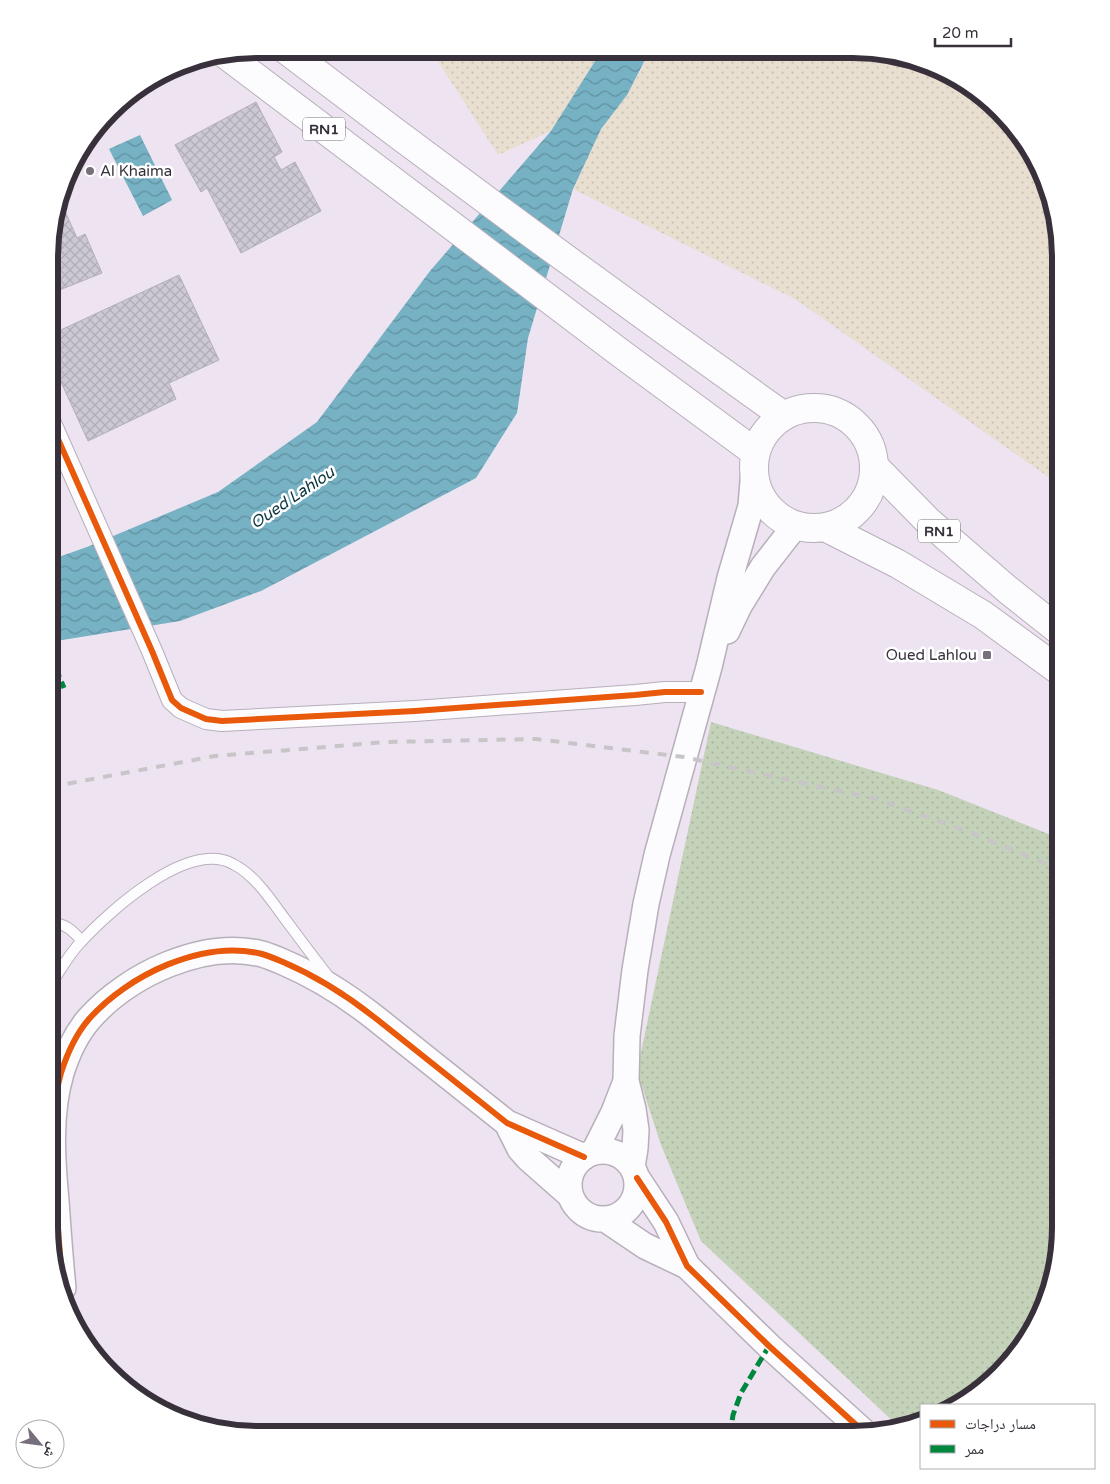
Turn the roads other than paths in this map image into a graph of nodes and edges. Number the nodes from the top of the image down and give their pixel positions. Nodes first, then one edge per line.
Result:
1 (297, 58) edge
2 (232, 59) edge
3 (784, 416) junction
4 (58, 438) edge
5 (755, 461) junction
6 (874, 467) junction
7 (795, 526) junction
8 (827, 528) junction
9 (1052, 625) edge
10 (1052, 665) edge
11 (709, 667) junction
12 (701, 692) junction
13 (58, 923) edge
14 (82, 941) junction
15 (58, 973) edge
16 (340, 993) junction
17 (58, 1062) edge
18 (626, 1081) junction
19 (507, 1124) junction
20 (589, 1154) junction
21 (635, 1172) junction
22 (570, 1195) junction
23 (604, 1219) junction
24 (58, 1228) edge
25 (687, 1266) junction
26 (61, 1267) edge
27 (858, 1426) edge

1 - 3 main road, RN1
2 - 5 main road, RN1
3 - 5 main road
3 - 6 main road
4 - 12 street
5 - 7 main road
5 - 11 street
6 - 8 main road
6 - 9 main road, RN1
7 - 8 main road
7 - 11 street
8 - 10 main road
11 - 12 street
12 - 18 street
13 - 14 lane
14 - 15 lane
14 - 16 lane
16 - 17 street
16 - 19 street
18 - 20 street
18 - 21 street
19 - 20 street
19 - 22 street
20 - 21 street
20 - 22 street
21 - 23 street
21 - 25 street
22 - 23 street
23 - 25 street
24 - 26 street
25 - 27 street

